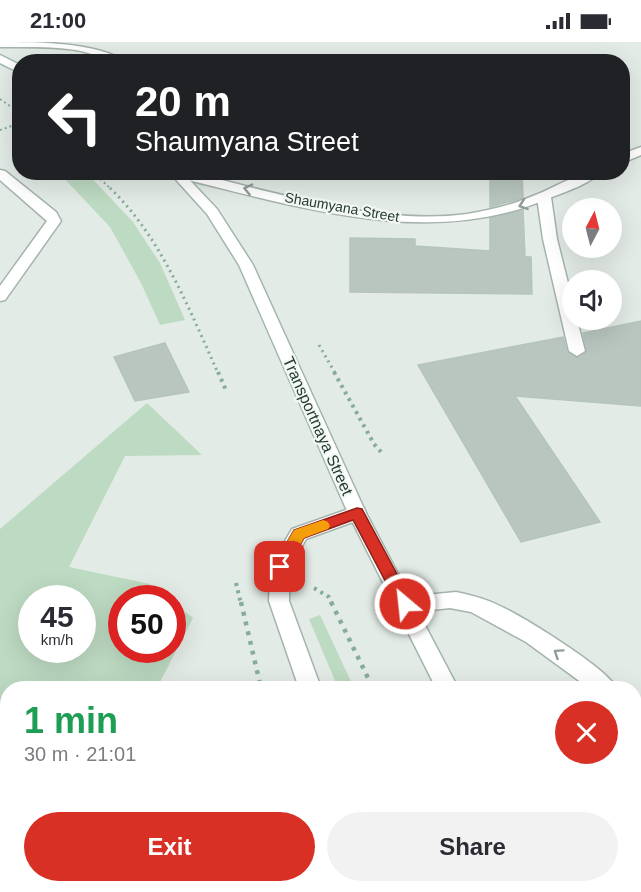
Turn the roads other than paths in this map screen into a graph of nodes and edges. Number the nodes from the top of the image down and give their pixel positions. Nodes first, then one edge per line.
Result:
1 (0, 44) edge
2 (108, 54) edge
3 (0, 174) edge
4 (181, 180) edge
5 (207, 180) edge
6 (579, 180) edge
7 (544, 197) junction
8 (0, 297) edge
9 (577, 351) dead end
10 (357, 513) junction
11 (405, 604) junction
12 (308, 681) edge
13 (444, 681) edge
14 (596, 681) edge

1 - 2 main road
3 - 8 main road
4 - 10 main road, Transportnaya Street
7 -> 5 main road, Shaumyana Street
6 - 7 main road, Shaumyana Street
7 - 9 main road
10 - 11 main road, Transportnaya Street
10 - 12 main road
11 - 13 main road, Transportnaya Street
14 -> 11 main road

